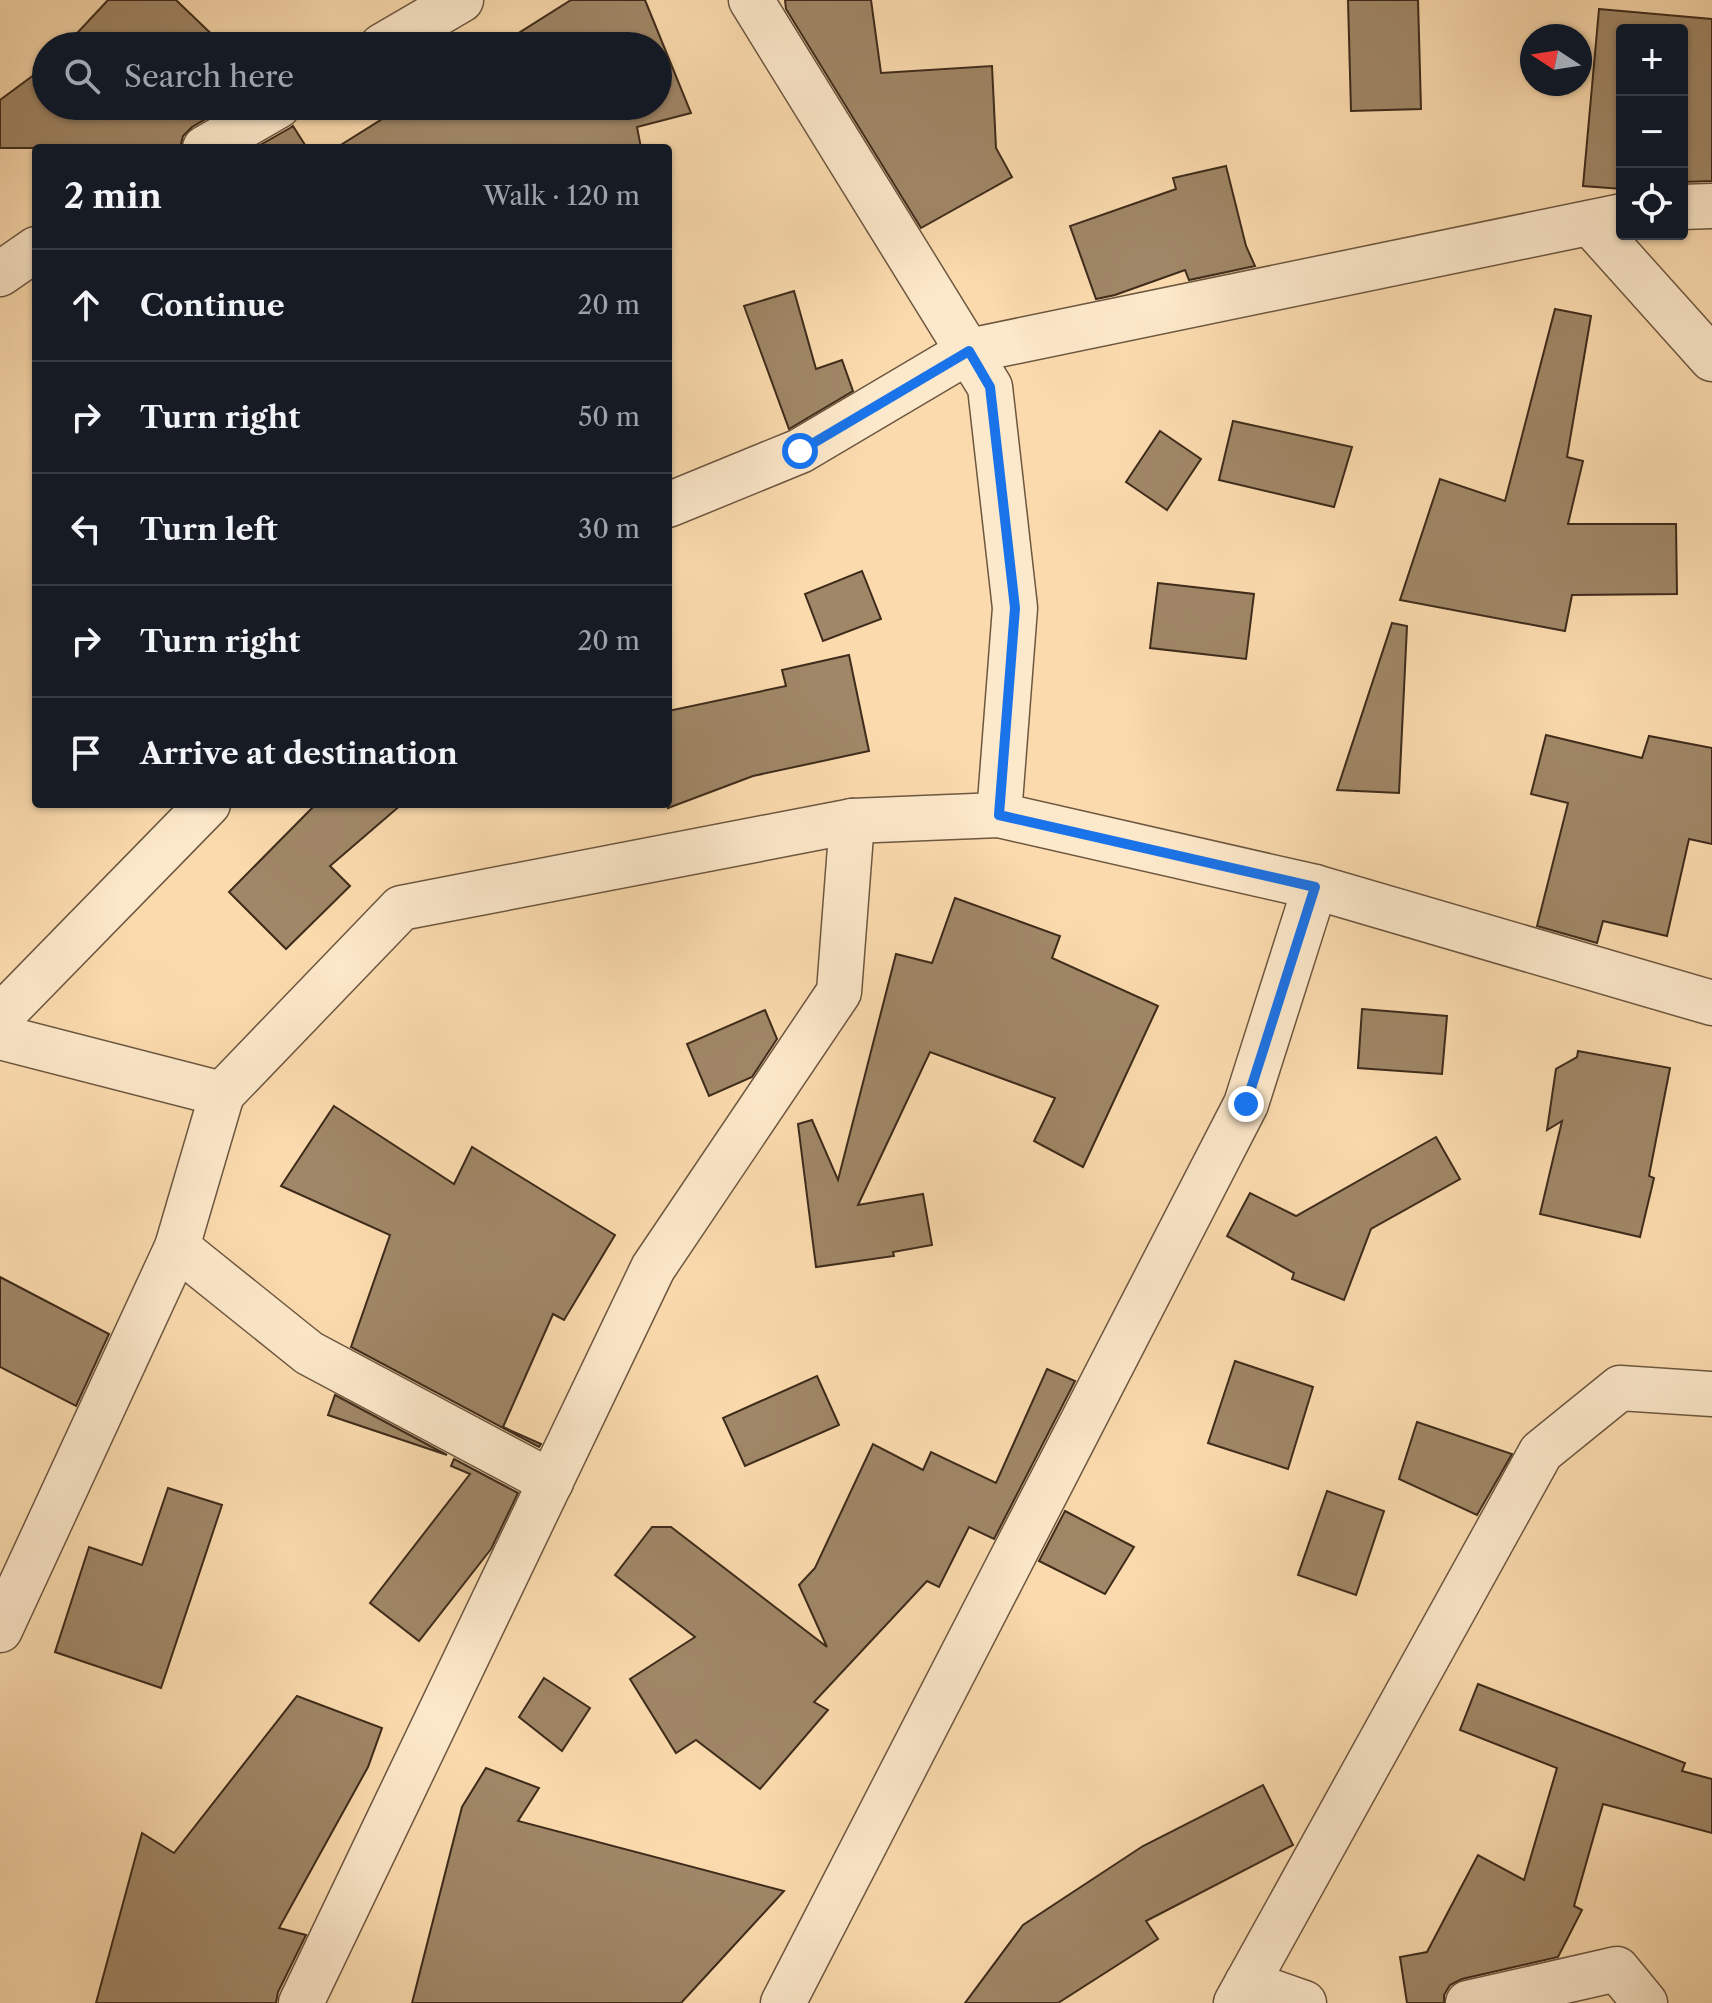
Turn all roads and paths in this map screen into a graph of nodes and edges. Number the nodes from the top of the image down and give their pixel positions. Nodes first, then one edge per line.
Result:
1 (461, 0) edge
2 (751, 0) edge
3 (406, 32) edge
4 (254, 120) edge
5 (212, 144) edge
6 (1712, 206) edge
7 (1688, 207) edge
8 (1606, 220) edge
9 (32, 252) edge
10 (0, 274) edge
11 (969, 351) junction
12 (1712, 359) edge
13 (672, 503) edge
14 (204, 808) edge
15 (999, 815) junction
16 (852, 821) junction
17 (1315, 887) junction
18 (1712, 1003) edge
19 (0, 1017) edge
20 (0, 1037) edge
21 (222, 1094) junction
22 (177, 1247) junction
23 (1709, 1397) edge
24 (551, 1482) junction
25 (0, 1630) edge
26 (1241, 1993) edge
27 (301, 2003) edge
28 (783, 2003) edge
29 (1304, 2003) edge
30 (1468, 2003) edge
31 (1645, 2003) edge

1 - 3 street
2 - 11 street
4 - 5 street
6 - 7 street
8 - 11 street
8 - 12 street
9 - 10 street
11 - 13 street
11 - 15 street
14 - 19 street
15 - 16 street
15 - 17 street
16 - 21 street
16 - 24 street
17 - 18 street
17 - 28 street
20 - 21 street
21 - 22 street
22 - 24 street
22 - 25 street
23 - 26 street
24 - 27 street
26 - 29 street
30 - 31 street

